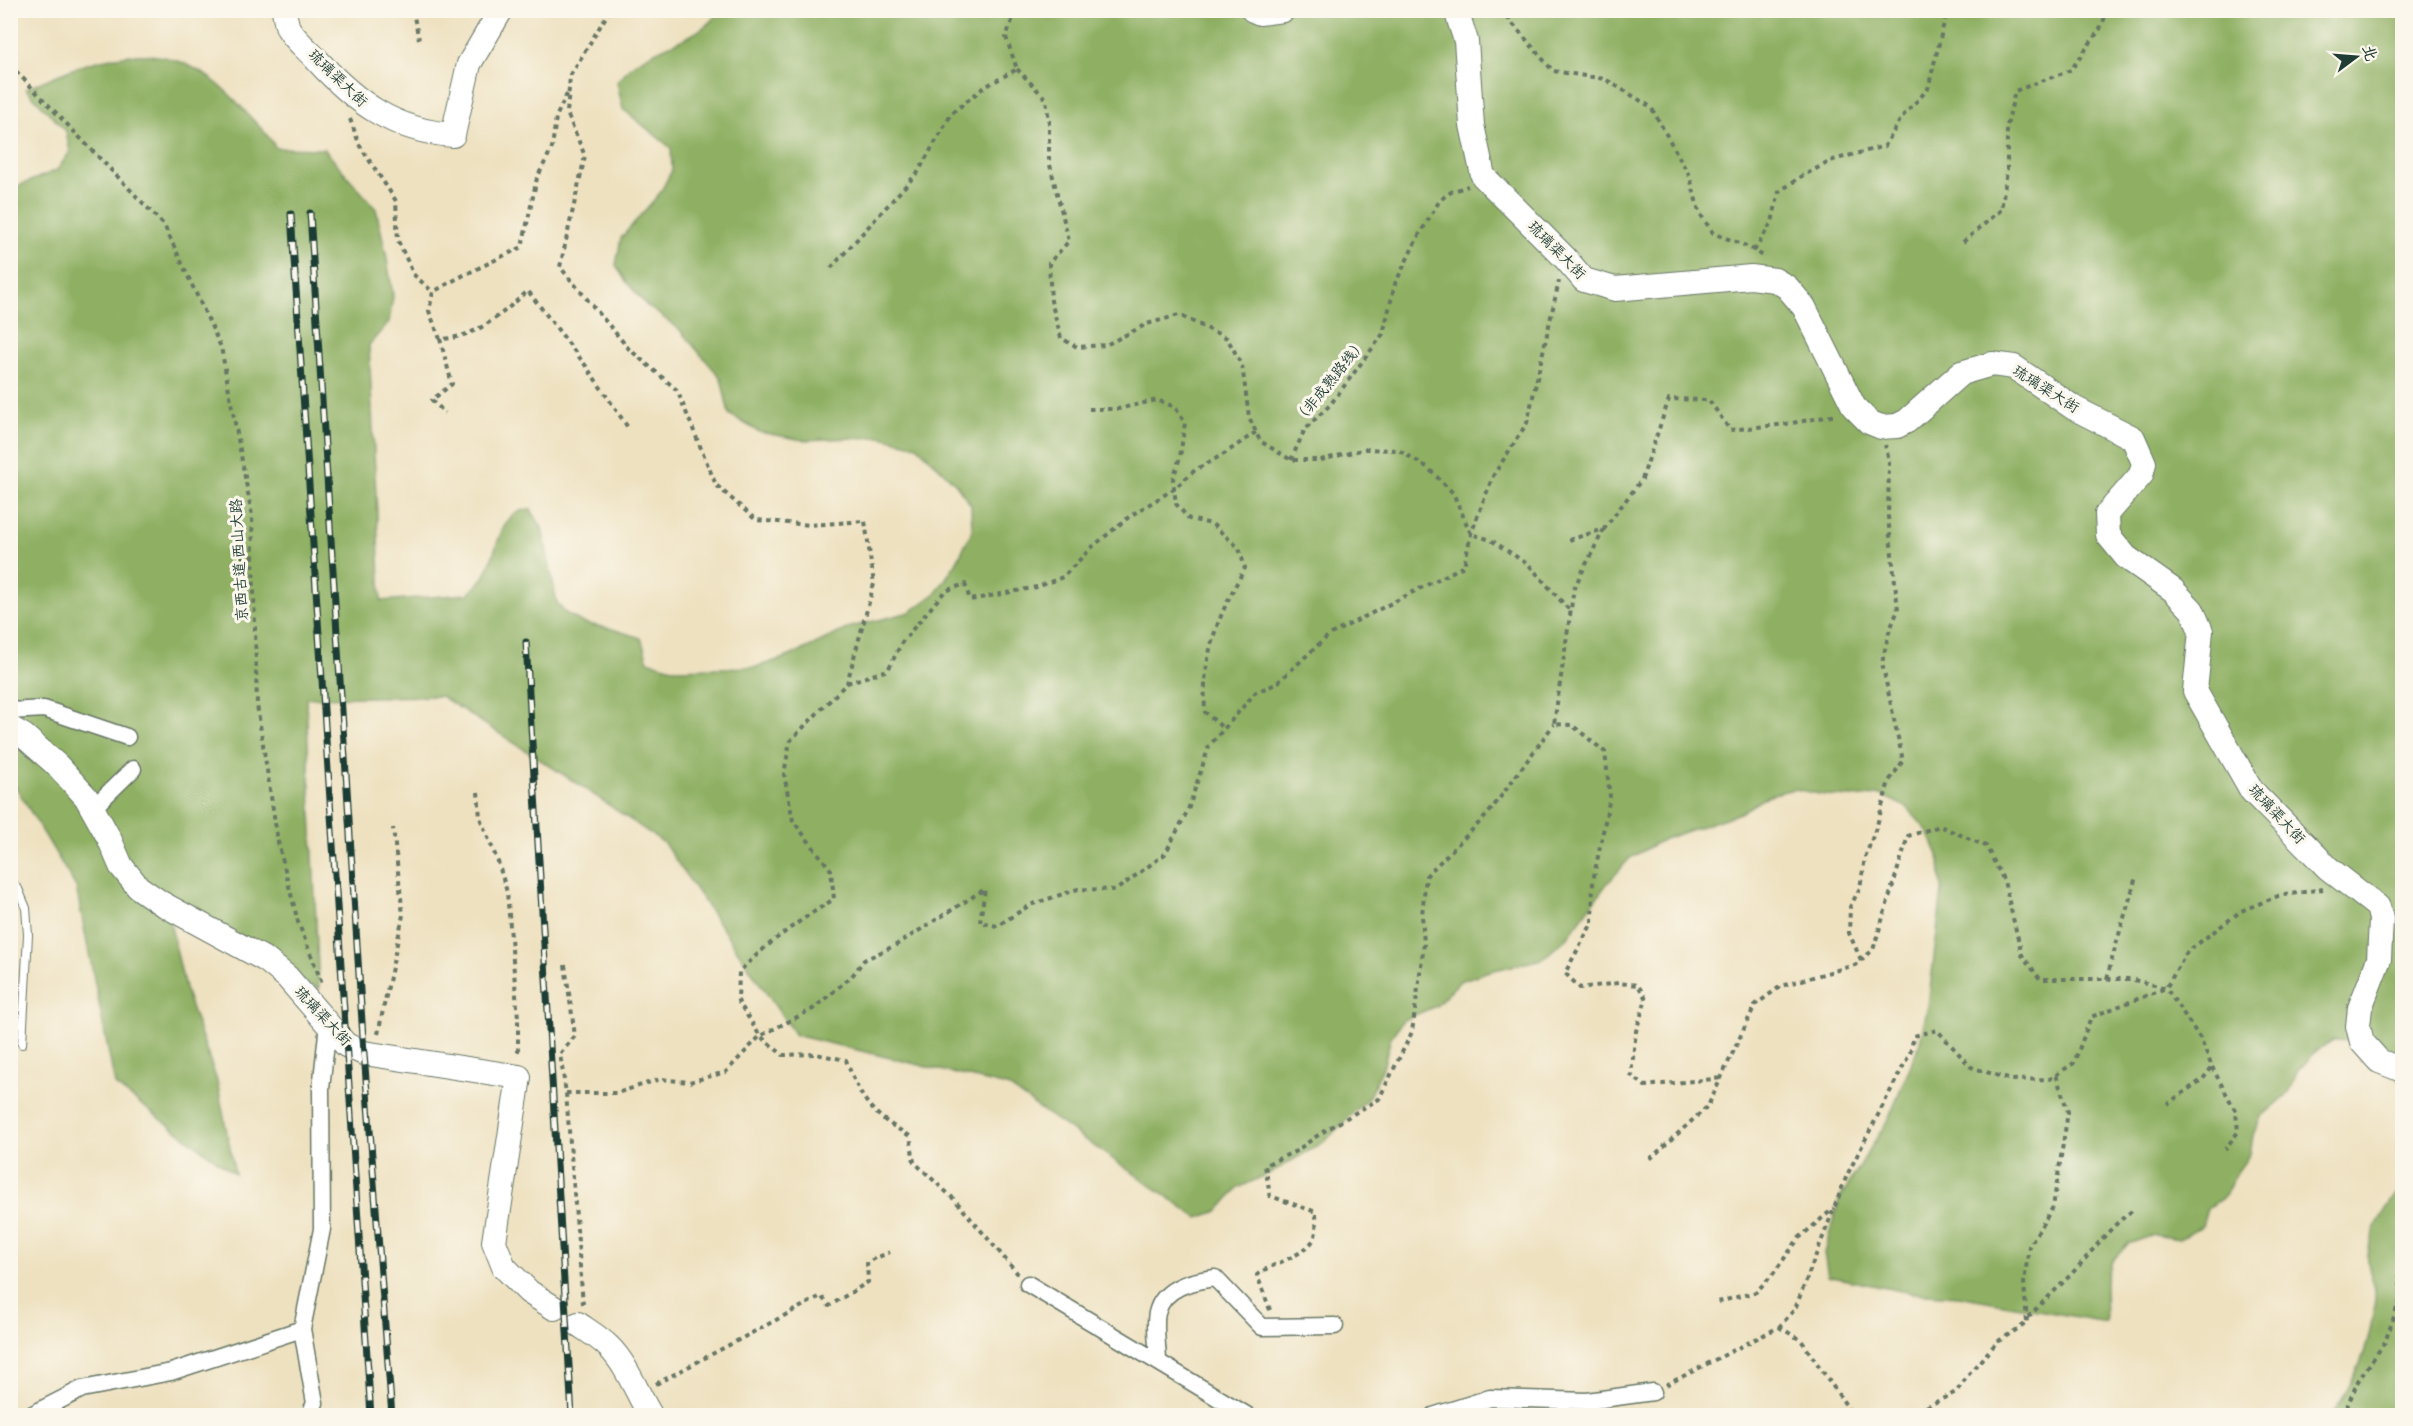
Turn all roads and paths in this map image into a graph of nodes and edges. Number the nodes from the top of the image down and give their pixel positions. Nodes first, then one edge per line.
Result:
1 (284, 10) edge
2 (416, 10) edge
3 (501, 10) edge
4 (610, 10) edge
5 (1016, 10) edge
6 (1253, 10) edge
7 (1283, 10) edge
8 (1456, 10) edge
9 (1501, 10) edge
10 (1947, 10) edge
11 (2108, 10) edge
12 (2130, 10) edge
13 (2137, 10) edge
14 (419, 39) dead end
15 (10, 65) edge
16 (1017, 69) junction
17 (569, 91) junction
18 (345, 111) dead end
19 (1483, 176) junction
20 (1964, 242) dead end
21 (1754, 251) junction
22 (1764, 257) dead end
23 (1565, 258) junction
24 (831, 268) dead end
25 (433, 292) junction
26 (440, 339) junction
27 (1089, 409) dead end
28 (1858, 412) junction
29 (445, 413) dead end
30 (1881, 427) junction
31 (629, 429) dead end
32 (1256, 432) junction
33 (1291, 460) junction
34 (1174, 489) junction
35 (1604, 529) junction
36 (1471, 534) junction
37 (1569, 540) dead end
38 (1571, 612) junction
39 (846, 683) junction
40 (10, 711) edge
41 (1554, 724) junction
42 (10, 728) edge
43 (1224, 729) junction
44 (127, 737) dead end
45 (133, 769) dead end
46 (478, 792) dead end
47 (92, 809) junction
48 (393, 828) dead end
49 (2136, 876) dead end
50 (10, 880) edge
51 (2347, 883) junction
52 (1861, 960) junction
53 (566, 964) dead end
54 (2107, 979) junction
55 (322, 984) dead end
56 (2166, 988) junction
57 (328, 1024) junction
58 (760, 1036) junction
59 (22, 1044) dead end
60 (378, 1055) junction
61 (2212, 1067) junction
62 (2403, 1070) edge
63 (2056, 1075) junction
64 (519, 1077) junction
65 (1723, 1078) junction
66 (566, 1093) junction
67 (2167, 1104) dead end
68 (2225, 1149) dead end
69 (1650, 1159) dead end
70 (1834, 1208) junction
71 (2135, 1209) dead end
72 (2403, 1214) edge
73 (890, 1252) dead end
74 (1028, 1284) joint
75 (1718, 1302) dead end
76 (554, 1308) dead end
77 (2027, 1317) junction
78 (1335, 1326) dead end
79 (581, 1327) joint
80 (1276, 1327) junction
81 (1779, 1327) junction
82 (302, 1329) junction
83 (1158, 1362) junction
84 (640, 1392) junction
85 (1653, 1392) joint
86 (29, 1416) edge
87 (309, 1416) edge
88 (651, 1416) edge
89 (1248, 1416) edge
90 (1433, 1416) edge
91 (1864, 1416) edge
92 (1901, 1416) edge
93 (2343, 1416) edge

1 - 3 street, 琉璃渠大街
2 - 14 path
4 - 17 path
5 - 16 path
6 - 7 street
8 - 19 street
9 - 21 path
10 - 21 path
11 - 20 path
12 - 13 path
15 - 55 path, 京西古道·西山大路
16 - 24 path
16 - 32 path
17 - 25 path
17 - 39 path
18 - 25 path
19 - 23 street, 琉璃渠大街
19 - 33 path, （非成熟路线）
21 - 22 path
23 - 28 street, 琉璃渠大街
23 - 36 path
25 - 26 path
26 - 29 path
26 - 31 path
27 - 34 path
28 - 30 street, 琉璃渠大街
28 - 35 path
30 - 51 street, 琉璃渠大街
30 - 52 path
32 - 33 path
32 - 34 path
33 - 36 path
34 - 39 path
34 - 43 path
35 - 37 path
35 - 38 path
36 - 38 path
36 - 43 path
38 - 41 path
39 - 58 path
40 - 44 street
41 - 65 path
41 - 80 path
42 - 47 street, 琉璃渠大街
43 - 58 path
45 - 47 street
46 - 64 path
47 - 57 street, 琉璃渠大街
48 - 60 path
49 - 54 path
50 - 59 lane
51 - 56 path
51 - 62 street, 琉璃渠大街
52 - 54 path
52 - 65 path
53 - 66 path
54 - 56 path
56 - 61 path
56 - 63 path
57 - 60 street, 琉璃渠大街
57 - 82 street
58 - 66 path
58 - 74 path
60 - 64 street, 琉璃渠大街
61 - 67 path
61 - 68 path
63 - 70 path
63 - 77 path
64 - 76 street
65 - 69 path
66 - 79 path
70 - 75 path
70 - 81 path
71 - 77 path
72 - 93 path
73 - 84 path
74 - 83 street
77 - 92 path
78 - 80 street
79 - 84 street
80 - 83 street
81 - 85 path
81 - 91 path
82 - 86 street
82 - 87 street
83 - 89 street
84 - 88 street
85 - 90 street

